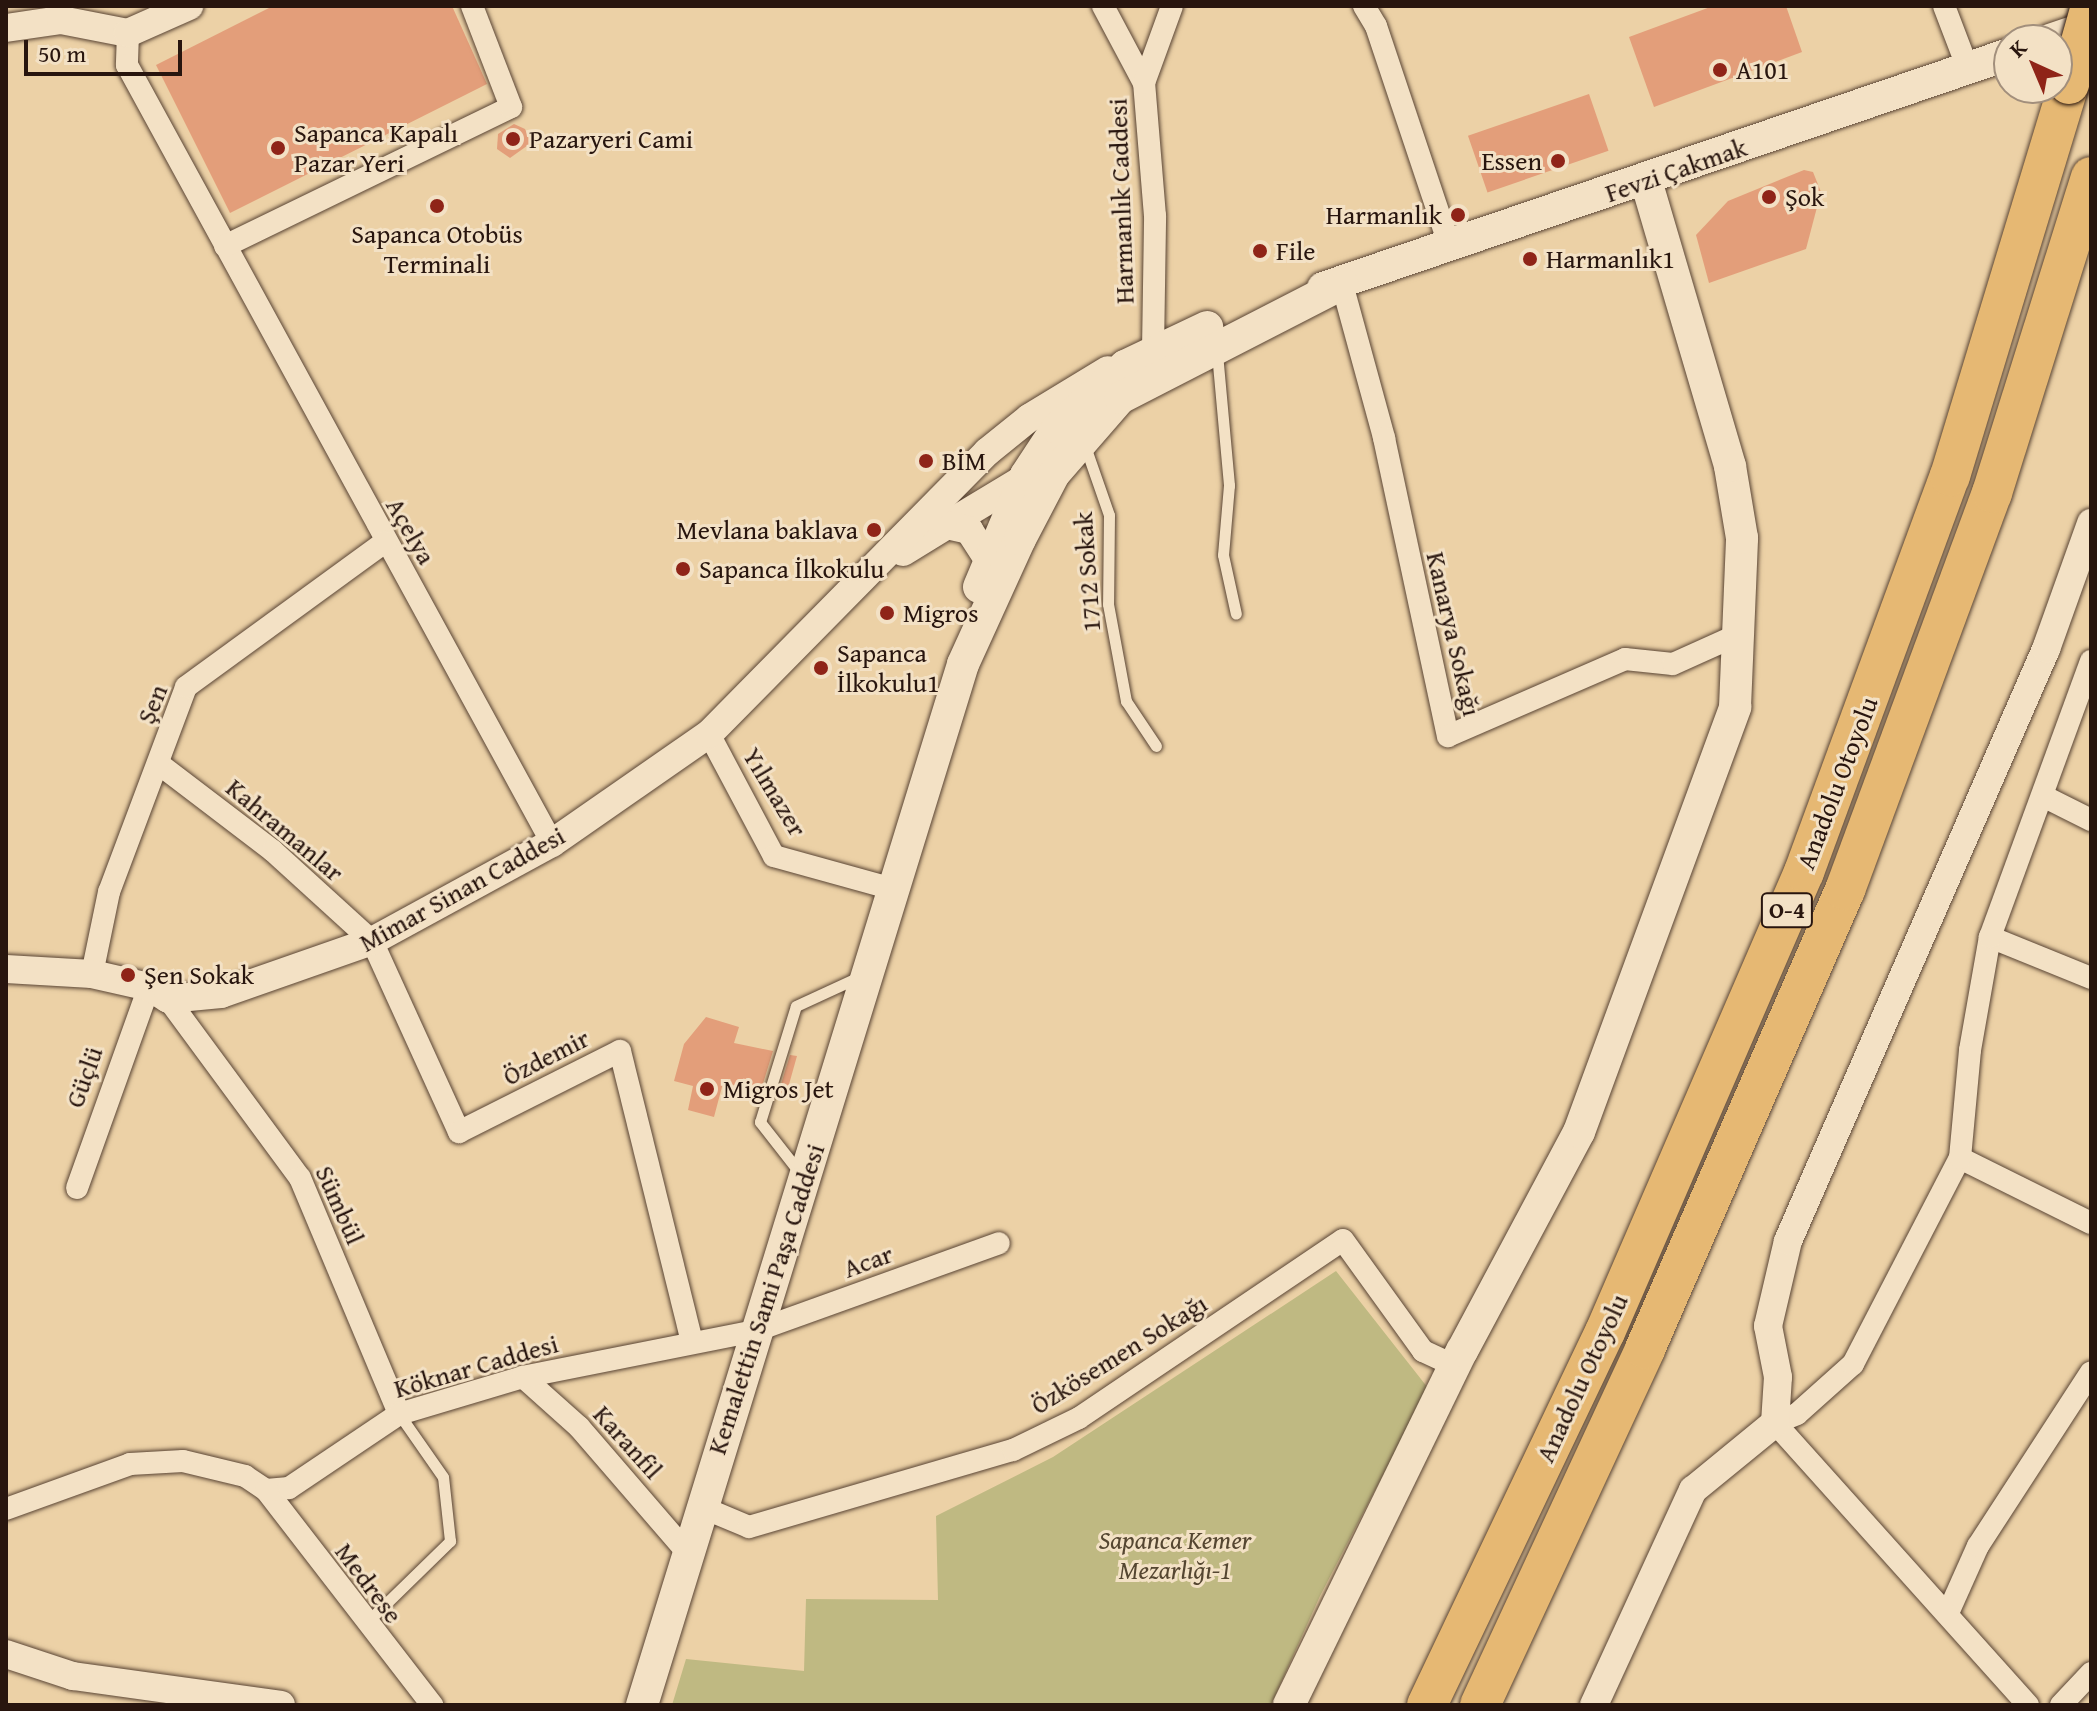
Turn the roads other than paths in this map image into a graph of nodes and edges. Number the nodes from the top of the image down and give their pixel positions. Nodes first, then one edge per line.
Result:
1 (189, 6) edge
2 (472, 6) edge
3 (1103, 6) edge
4 (1172, 6) edge
5 (1364, 6) edge
6 (1944, 6) edge
7 (2091, 6) edge
8 (6, 28) edge
9 (128, 33) junction
10 (1993, 60) edge
11 (1968, 69) junction
12 (1144, 83) junction
13 (2091, 177) edge
14 (1646, 181) junction
15 (225, 246) junction
16 (1450, 247) junction
17 (1342, 284) junction
18 (1217, 344) junction
19 (1153, 350) junction
20 (1125, 366) junction
21 (1073, 448) junction
22 (975, 464) junction
23 (1026, 475) junction
24 (1037, 507) junction
25 (2091, 523) edge
26 (947, 525) junction
27 (385, 542) junction
28 (988, 559) junction
29 (846, 598) junction
30 (1236, 614) dead end
31 (1742, 633) junction
32 (2091, 661) edge
33 (963, 664) junction
34 (709, 734) junction
35 (1156, 746) dead end
36 (159, 764) junction
37 (2043, 796) junction
38 (2091, 820) edge
39 (552, 843) junction
40 (897, 890) junction
41 (1990, 937) junction
42 (372, 941) junction
43 (6, 969) edge
44 (870, 972) junction
45 (92, 974) junction
46 (2091, 978) edge
47 (159, 993) junction
48 (1960, 1158) junction
49 (805, 1180) junction
50 (77, 1188) dead end
51 (2091, 1223) edge
52 (999, 1243) dead end
53 (755, 1331) junction
54 (692, 1342) junction
55 (1455, 1366) junction
56 (2091, 1372) edge
57 (523, 1377) junction
58 (399, 1414) junction
59 (1775, 1423) junction
60 (266, 1490) junction
61 (699, 1506) junction
62 (6, 1509) edge
63 (685, 1550) junction
64 (1948, 1613) junction
65 (364, 1624) junction
66 (6, 1654) edge
67 (2091, 1673) edge
68 (281, 1705) edge
69 (432, 1705) edge
70 (642, 1705) edge
71 (1289, 1705) edge
72 (1427, 1705) edge
73 (1480, 1705) edge
74 (1594, 1705) edge
75 (2028, 1705) edge
76 (2061, 1705) edge

1 - 9 street
2 - 15 street
3 - 12 street
4 - 12 street, Harmanlık Caddesi
5 - 16 street
6 - 11 street
7 - 72 highway, Anadolu Otoyolu / O-4, bridge
8 - 9 street
9 - 15 street, Açelya
10 - 11 main road, Fevzi Çakmak
11 - 14 main road, Fevzi Çakmak
12 - 19 street, Harmanlık Caddesi
13 - 73 highway, Anadolu Otoyolu / O-4
14 - 16 main road, Fevzi Çakmak
14 - 31 main road
15 - 27 street, Açelya
16 - 17 main road, Fevzi Çakmak
17 - 18 main road, Kemalettin Sami Paşa Caddesi
17 - 19 main road, Kemalettin Sami Paşa Caddesi
17 - 31 street, Kanarya Sokağı
18 - 21 main road, Kemalettin Sami Paşa Caddesi
18 - 30 lane
19 - 20 main road, Kemalettin Sami Paşa Caddesi
20 - 22 street
20 - 23 main road, Kemalettin Sami Paşa Caddesi
21 - 23 street
21 - 24 main road, Kemalettin Sami Paşa Caddesi
21 - 35 lane, 1712 Sokak
22 - 23 street
22 - 29 street
23 - 24 street
23 - 26 street
23 - 28 main road, Kemalettin Sami Paşa Caddesi
24 - 33 main road, Kemalettin Sami Paşa Caddesi
25 - 59 street
26 - 28 street
26 - 29 street
27 - 36 street, Şen
27 - 39 street, Açelya
28 - 33 main road, Kemalettin Sami Paşa Caddesi
29 - 34 street, Mimar Sinan Caddesi
31 - 55 main road
32 - 37 street
33 - 40 main road, Kemalettin Sami Paşa Caddesi
34 - 39 street, Mimar Sinan Caddesi
34 - 40 street, Yılmazer
36 - 42 street, Kahramanlar
36 - 45 street, Şen
37 - 38 street
37 - 41 street
39 - 42 street, Mimar Sinan Caddesi
40 - 44 main road, Kemalettin Sami Paşa Caddesi
41 - 46 street
41 - 48 street
42 - 47 street, Mimar Sinan Caddesi
42 - 54 street, Özdemir
43 - 45 street, Mimar Sinan Caddesi
44 - 49 main road, Kemalettin Sami Paşa Caddesi
44 - 49 lane
45 - 47 street, Mimar Sinan Caddesi
47 - 50 street, Güçlü
47 - 58 street, Sümbül
48 - 51 street
48 - 59 street
49 - 53 main road, Kemalettin Sami Paşa Caddesi
52 - 53 street, Acar
53 - 54 street, Köknar Caddesi
53 - 61 main road, Kemalettin Sami Paşa Caddesi
54 - 57 street, Köknar Caddesi
55 - 61 street, Özkösemen Sokağı
55 - 71 main road
56 - 64 street
57 - 58 street, Köknar Caddesi
57 - 63 street, Karanfil
58 - 60 street, Köknar Caddesi
58 - 65 lane
59 - 64 street
59 - 74 street
60 - 62 street
60 - 65 street, Medrese
61 - 63 main road, Kemalettin Sami Paşa Caddesi
63 - 70 main road, Kemalettin Sami Paşa Caddesi
64 - 75 street
65 - 69 street, Medrese
66 - 68 street
67 - 76 street

